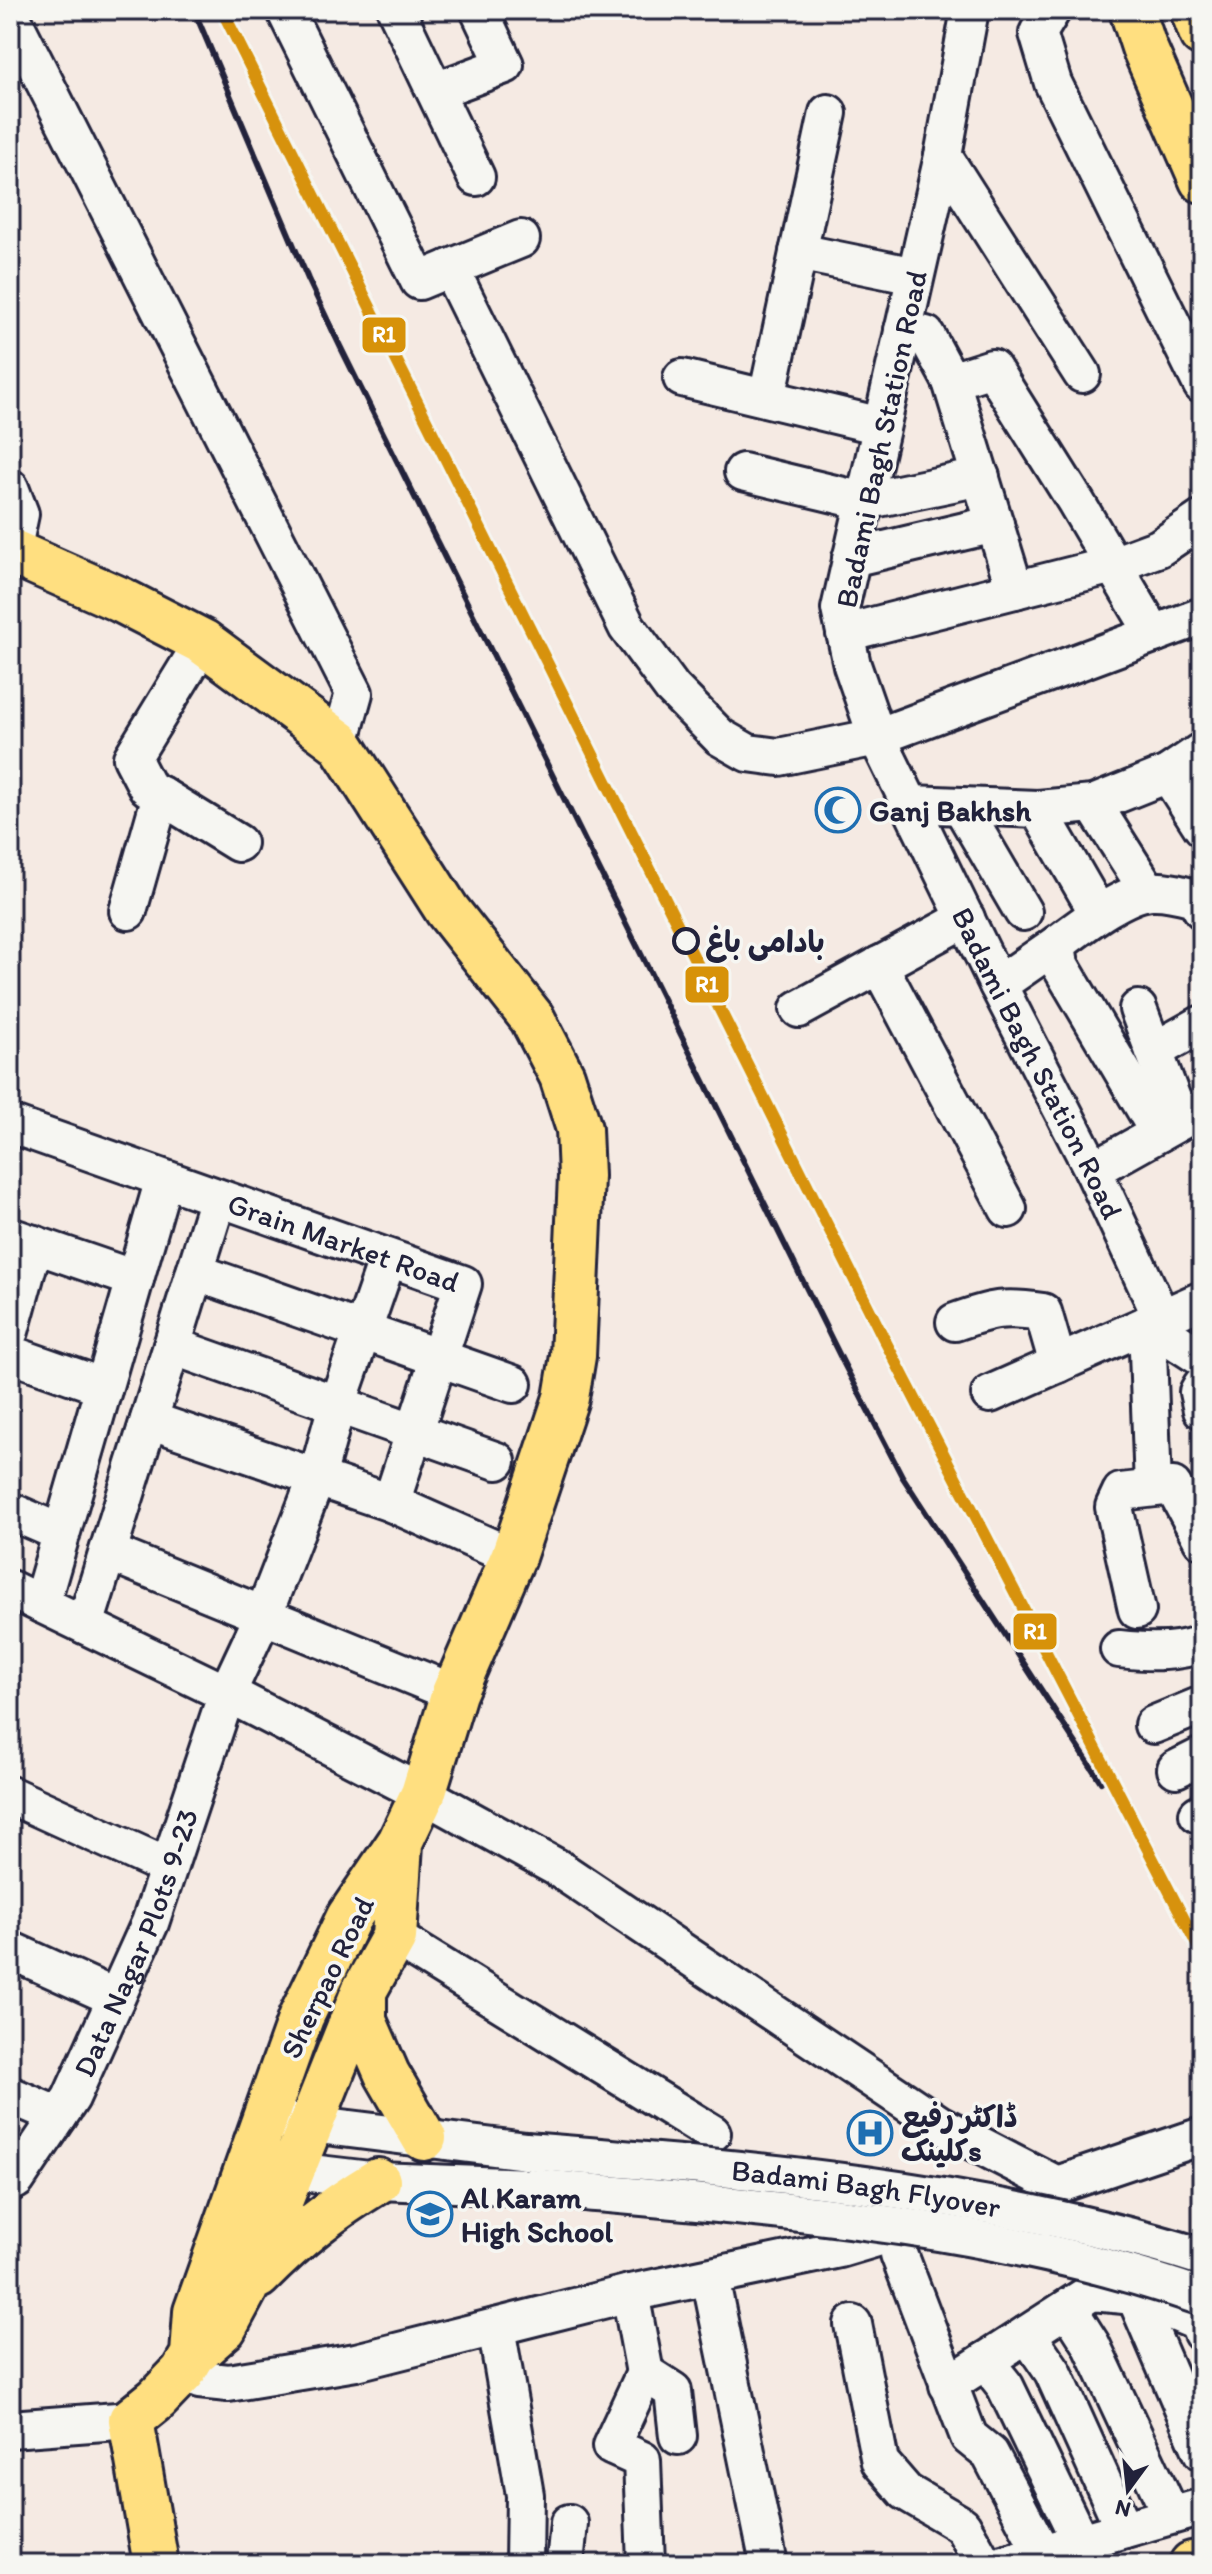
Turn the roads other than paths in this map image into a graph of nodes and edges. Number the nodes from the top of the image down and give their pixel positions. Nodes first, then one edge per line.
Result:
1 (285, 10) edge
2 (396, 10) edge
3 (479, 10) edge
4 (970, 10) edge
5 (1052, 10) edge
6 (1132, 10) edge
7 (1193, 10) edge
8 (10, 14) edge
9 (1202, 34) edge
10 (435, 91) junction
11 (828, 113) dead end
12 (943, 156) junction
13 (476, 177) dead end
14 (1202, 180) edge
15 (521, 239) dead end
16 (798, 252) junction
17 (450, 268) junction
18 (915, 276) junction
19 (903, 330) junction
20 (1082, 374) dead end
21 (682, 378) dead end
22 (951, 381) junction
23 (1202, 385) edge
24 (767, 398) junction
25 (881, 426) junction
26 (743, 472) dead end
27 (981, 477) junction
28 (10, 488) edge
29 (864, 501) junction
30 (1202, 519) edge
31 (995, 524) junction
32 (11, 552) edge
33 (851, 558) junction
34 (1113, 565) junction
35 (1015, 590) junction
36 (1202, 616) edge
37 (845, 633) junction
38 (1154, 634) junction
39 (203, 642) junction
40 (877, 737) junction
41 (340, 743) junction
42 (1202, 751) edge
43 (1168, 774) junction
44 (161, 795) junction
45 (910, 804) junction
46 (1093, 804) junction
47 (961, 806) junction
48 (1038, 809) junction
49 (1202, 827) edge
50 (238, 843) dead end
51 (1148, 891) junction
52 (1202, 910) edge
53 (128, 911) dead end
54 (1023, 912) dead end
55 (1098, 913) junction
56 (966, 918) junction
57 (1057, 944) junction
58 (879, 965) junction
59 (998, 985) junction
60 (799, 1009) dead end
61 (1138, 1009) dead end
62 (1202, 1024) edge
63 (1154, 1051) junction
64 (1181, 1121) edge
65 (10, 1124) edge
66 (1093, 1170) junction
67 (164, 1179) junction
68 (218, 1198) junction
69 (1008, 1209) dead end
70 (22, 1240) edge
71 (388, 1258) junction
72 (195, 1272) junction
73 (135, 1279) junction
74 (1202, 1300) edge
75 (1154, 1321) junction
76 (955, 1322) dead end
77 (10, 1331) edge
78 (364, 1332) junction
79 (172, 1346) junction
80 (10, 1354) edge
81 (1202, 1358) edge
82 (438, 1359) junction
83 (1058, 1364) junction
84 (513, 1384) dead end
85 (1202, 1385) edge
86 (104, 1387) junction
87 (990, 1394) dead end
88 (337, 1405) junction
89 (1202, 1410) edge
90 (149, 1420) junction
91 (414, 1432) junction
92 (497, 1461) dead end
93 (317, 1477) junction
94 (1153, 1488) junction
95 (391, 1503) junction
96 (10, 1511) edge
97 (61, 1533) junction
98 (1202, 1540) edge
99 (108, 1552) junction
100 (513, 1557) junction
101 (26, 1596) edge
102 (1137, 1610) dead end
103 (263, 1616) junction
104 (85, 1625) junction
105 (1202, 1643) edge
106 (1119, 1649) dead end
107 (227, 1693) junction
108 (454, 1693) junction
109 (1202, 1705) edge
110 (1153, 1725) dead end
111 (423, 1794) junction
112 (10, 1795) edge
113 (400, 1842) junction
114 (168, 1867) junction
115 (394, 1937) junction
116 (10, 1950) edge
117 (364, 1991) junction
118 (116, 1998) junction
119 (10, 2095) edge
120 (59, 2116) junction
121 (265, 2118) junction
122 (311, 2124) junction
123 (712, 2133) dead end
124 (1202, 2136) edge
125 (424, 2138) junction
126 (248, 2166) junction
127 (292, 2171) junction
128 (13, 2181) edge
129 (378, 2181) junction
130 (1057, 2185) junction
131 (899, 2254) dead end
132 (1202, 2257) edge
133 (710, 2277) junction
134 (245, 2289) junction
135 (630, 2293) junction
136 (1135, 2296) junction
137 (1202, 2297) edge
138 (1068, 2308) junction
139 (853, 2324) dead end
140 (496, 2327) junction
141 (1202, 2333) edge
142 (1027, 2334) junction
143 (985, 2361) junction
144 (188, 2363) junction
145 (645, 2373) junction
146 (948, 2385) junction
147 (131, 2420) junction
148 (10, 2429) edge
149 (678, 2436) dead end
150 (1202, 2452) edge
151 (1187, 2511) edge
152 (569, 2523) dead end
153 (1124, 2529) junction
154 (1080, 2541) junction
155 (1045, 2558) edge
156 (1202, 2562) edge
157 (156, 2564) edge
158 (524, 2564) edge
159 (565, 2564) edge
160 (646, 2564) edge
161 (769, 2564) edge
162 (984, 2564) edge
163 (1003, 2564) edge
164 (1192, 2564) edge

1 - 17 street
2 - 10 street
3 - 10 street
4 - 12 street, Badami Bagh Station Road
5 - 23 street
6 - 14 main road
7 - 9 main road
8 - 41 street
10 - 13 street
11 - 16 street
12 - 18 street, Badami Bagh Station Road
12 - 20 street
15 - 17 street
16 - 18 street
16 - 24 street
17 - 40 street
18 - 19 street, Badami Bagh Station Road
19 - 22 street
19 - 25 street, Badami Bagh Station Road
21 - 24 street
22 - 27 street
22 - 34 street
24 - 25 street
25 - 29 street, Badami Bagh Station Road
26 - 29 street
27 - 29 street
27 - 31 street
28 - 32 street
29 - 33 street, Badami Bagh Station Road
30 - 34 street
31 - 33 street
31 - 35 street
32 - 39 main road
33 - 37 street, Badami Bagh Station Road
34 - 35 street
34 - 38 street
35 - 37 street
36 - 38 street
37 - 40 street, Badami Bagh Station Road
38 - 40 street
39 - 41 main road
39 - 44 street
40 - 45 street, Badami Bagh Station Road
41 - 100 main road, Sherpao Road
42 - 43 street
43 - 46 street
43 - 49 street
44 - 50 street
44 - 53 street
45 - 47 street
45 - 56 street, Badami Bagh Station Road
46 - 48 street
46 - 51 street
47 - 48 street
47 - 54 street
48 - 55 street
51 - 52 street
51 - 55 street
55 - 57 street
56 - 58 street
56 - 59 street, Badami Bagh Station Road
57 - 59 street
57 - 64 street
58 - 60 street
58 - 69 street
59 - 66 street, Badami Bagh Station Road
61 - 63 street
62 - 63 street
63 - 64 street
64 - 66 street
65 - 67 street, Grain Market Road
66 - 75 street, Badami Bagh Station Road
67 - 68 street, Grain Market Road
67 - 73 street
68 - 71 street, Grain Market Road
68 - 72 street
70 - 73 street
70 - 77 street
71 - 78 street, Data Nagar Plots 9-23
71 - 82 street, Grain Market Road
72 - 78 street
72 - 79 street
73 - 86 street
74 - 75 street
75 - 81 street, Badami Bagh Station Road
75 - 83 street
75 - 94 street
76 - 83 street
78 - 82 street
78 - 88 street, Data Nagar Plots 9-23
79 - 88 street
79 - 90 street
80 - 86 street
82 - 84 street
82 - 91 street, Grain Market Road
83 - 87 street
85 - 89 street
86 - 97 street
88 - 91 street
88 - 93 street, Data Nagar Plots 9-23
90 - 93 street
90 - 99 street
91 - 92 street
91 - 95 street, Grain Market Road
93 - 95 street
93 - 103 street, Data Nagar Plots 9-23
94 - 98 street
94 - 102 street
95 - 100 street
96 - 97 street
97 - 101 street
99 - 103 street
99 - 104 street
100 - 108 main road, Sherpao Road
101 - 104 street
103 - 107 street, Data Nagar Plots 9-23
103 - 108 street
104 - 107 street
105 - 106 street
107 - 111 street
107 - 114 street, Data Nagar Plots 9-23
108 - 111 main road, Sherpao Road
109 - 110 street
111 - 113 main road, Sherpao Road
111 - 130 street
112 - 114 street
113 - 115 main road, Sherpao Road
113 - 121 main road, Sherpao Road
114 - 118 street, Data Nagar Plots 9-23
115 - 117 main road, Sherpao Road
115 - 123 street
116 - 118 street
117 - 122 main road, Sherpao Road
117 - 125 main road
118 - 120 street, Data Nagar Plots 9-23
119 - 120 street
120 - 128 street, Data Nagar Plots 9-23
121 - 122 street, Badami Bagh Flyover
121 - 126 main road, Sherpao Road
122 - 125 street, Badami Bagh Flyover
122 - 127 main road, Sherpao Road
124 - 130 street
125 - 132 street, Badami Bagh Flyover, bridge
126 - 127 street, Badami Bagh Flyover
126 - 144 main road, Sherpao Road
127 - 129 street, Badami Bagh Flyover
127 - 134 main road, Sherpao Road
129 - 134 main road
129 - 137 street, Badami Bagh Flyover, bridge
130 - 133 street
131 - 146 street
133 - 135 street
133 - 161 street
134 - 144 main road
135 - 140 street
135 - 145 street
136 - 138 street
136 - 141 street
136 - 150 street
138 - 142 street
138 - 151 street
139 - 162 street
140 - 144 street
140 - 158 street
142 - 143 street
142 - 153 street
143 - 146 street
143 - 154 street
144 - 147 main road
145 - 149 street
145 - 160 street
146 - 155 street
147 - 148 street
147 - 157 main road
151 - 153 street
152 - 159 street
153 - 154 street
154 - 155 street
155 - 163 street
156 - 164 main road

